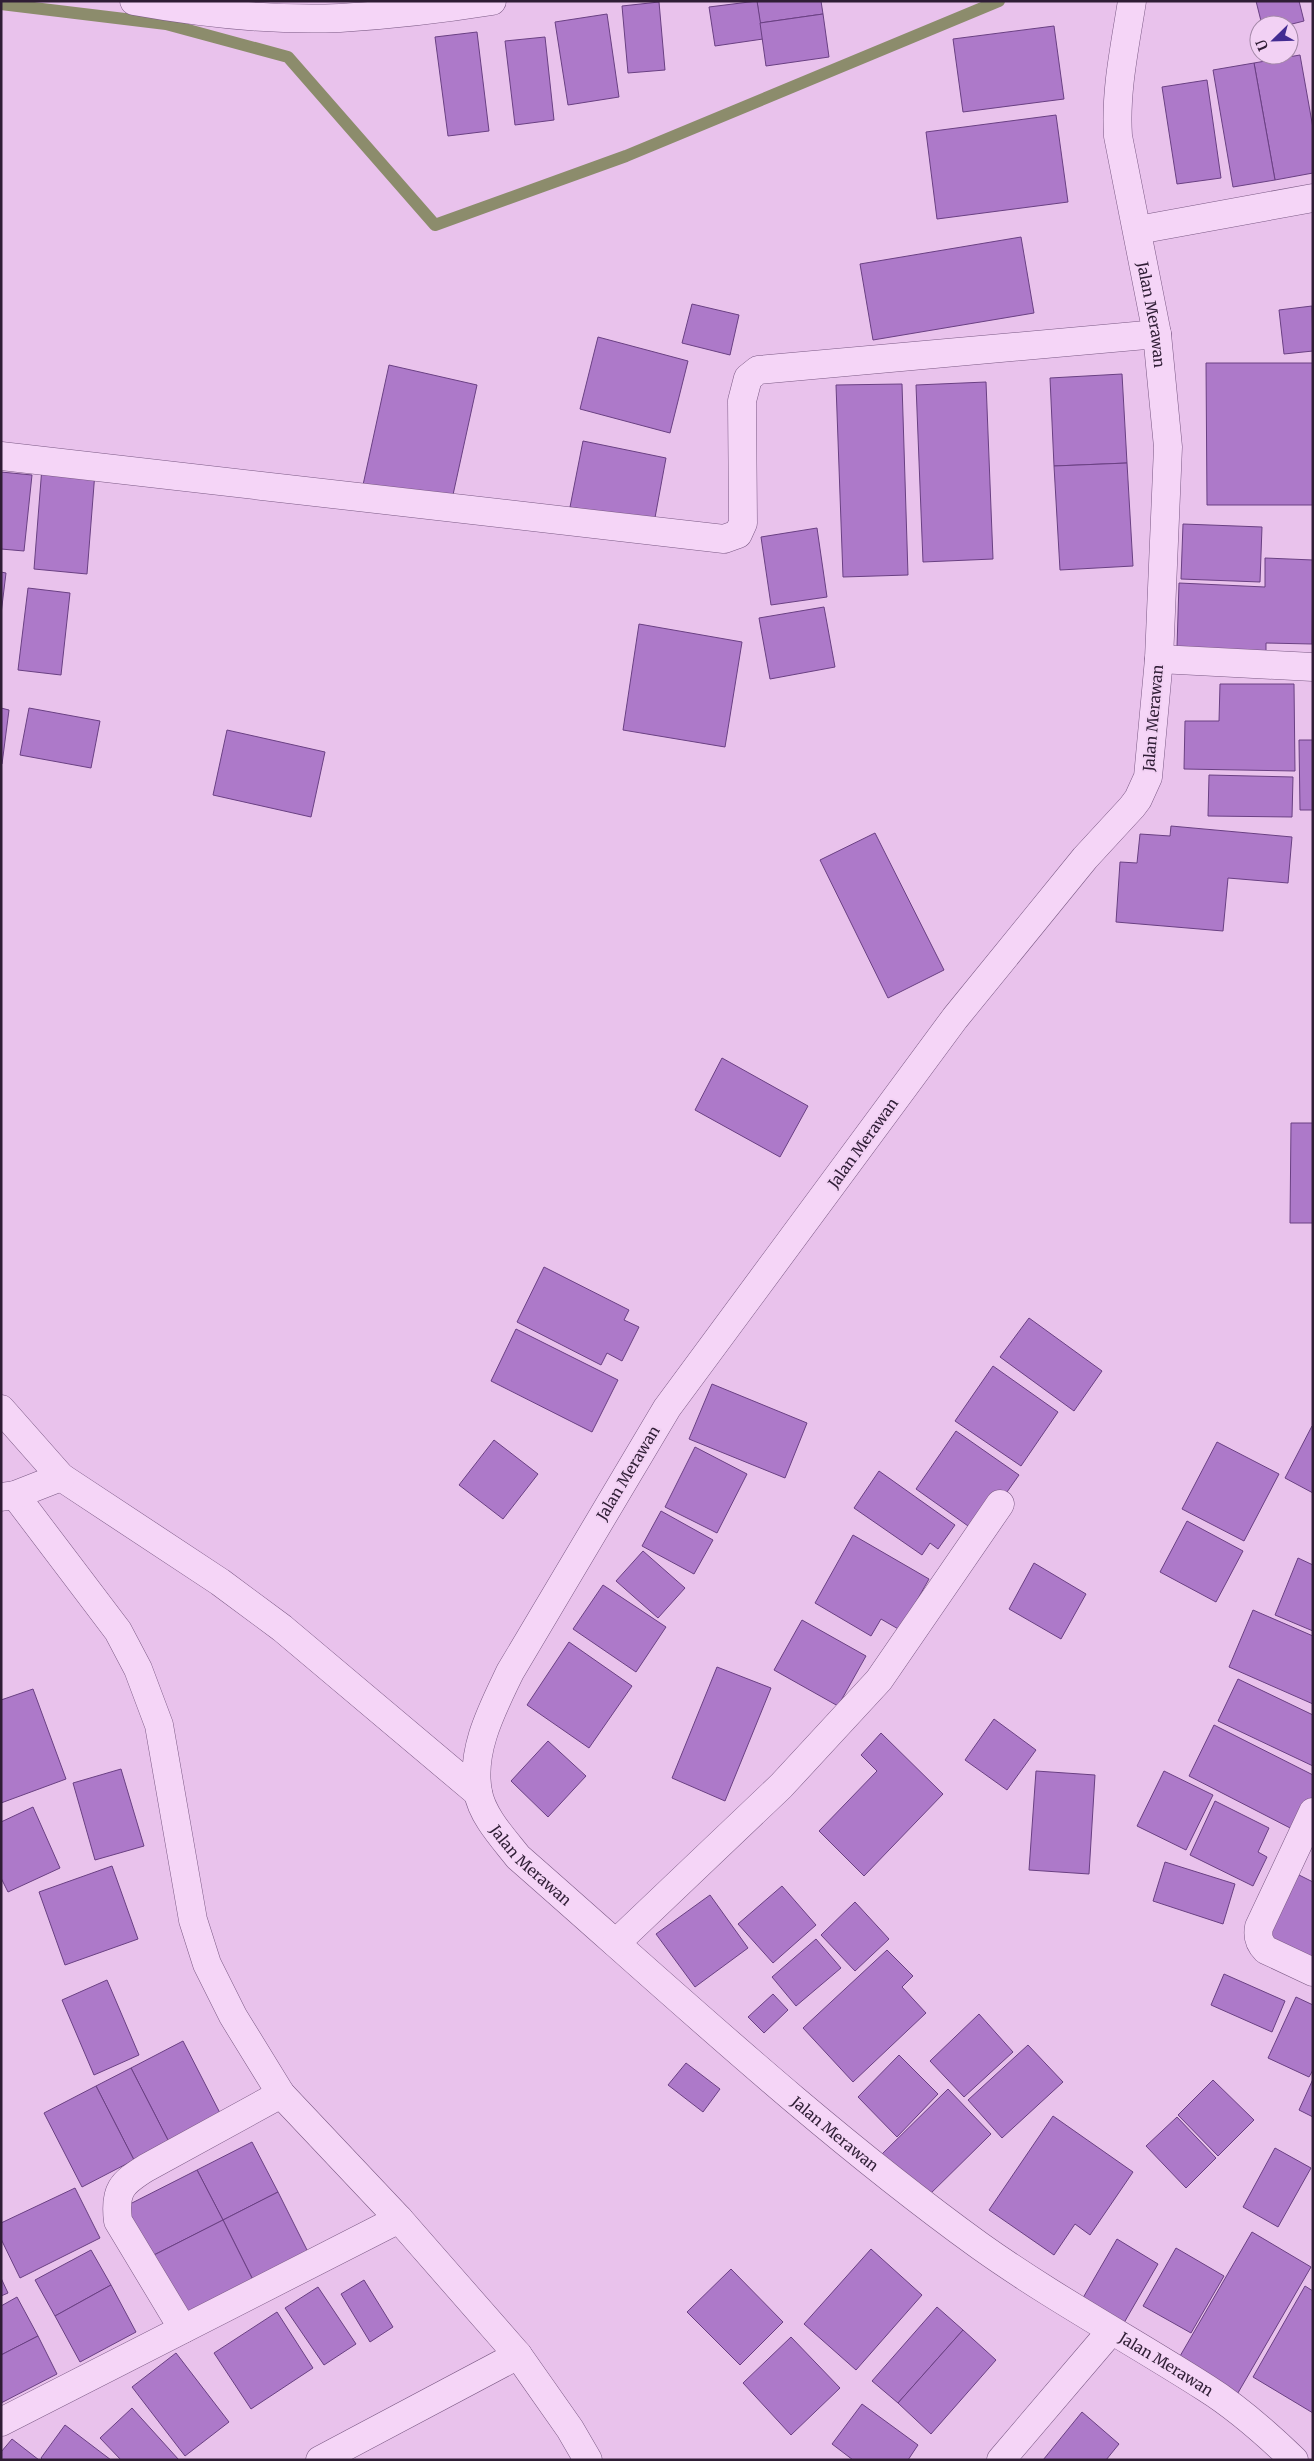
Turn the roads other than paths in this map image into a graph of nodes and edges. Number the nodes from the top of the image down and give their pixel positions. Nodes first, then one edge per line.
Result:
1 (134, 1) edge
2 (492, 1) edge
3 (1132, 1) edge
4 (1313, 198) edge
5 (1138, 230) junction
6 (1158, 334) junction
7 (1, 456) edge
8 (1159, 660) junction
9 (1313, 667) edge
10 (1, 1409) edge
11 (61, 1477) junction
12 (8, 1496) edge
13 (1000, 1504) dead end
14 (478, 1793) junction
15 (1313, 1812) edge
16 (616, 1943) junction
17 (1313, 1972) edge
18 (281, 2094) junction
19 (399, 2219) junction
20 (183, 2329) junction
21 (1111, 2331) junction
22 (518, 2355) junction
23 (1, 2422) edge
24 (320, 2460) edge
25 (588, 2460) edge
26 (1001, 2460) edge
27 (1294, 2460) edge

1 - 2 street
3 - 5 street, Jalan Merawan
4 - 5 street
5 - 6 street, Jalan Merawan
6 - 7 street
6 - 8 street, Jalan Merawan
8 - 9 street
8 - 14 street, Jalan Merawan
10 - 11 street
11 - 12 street
11 - 14 street
12 - 18 street
13 - 16 street
14 - 16 street, Jalan Merawan
15 - 17 street
16 - 21 street, Jalan Merawan
18 - 19 street
18 - 20 street
19 - 20 street
19 - 22 street
20 - 23 street
21 - 26 street
21 - 27 street, Jalan Merawan
22 - 24 street
22 - 25 street

